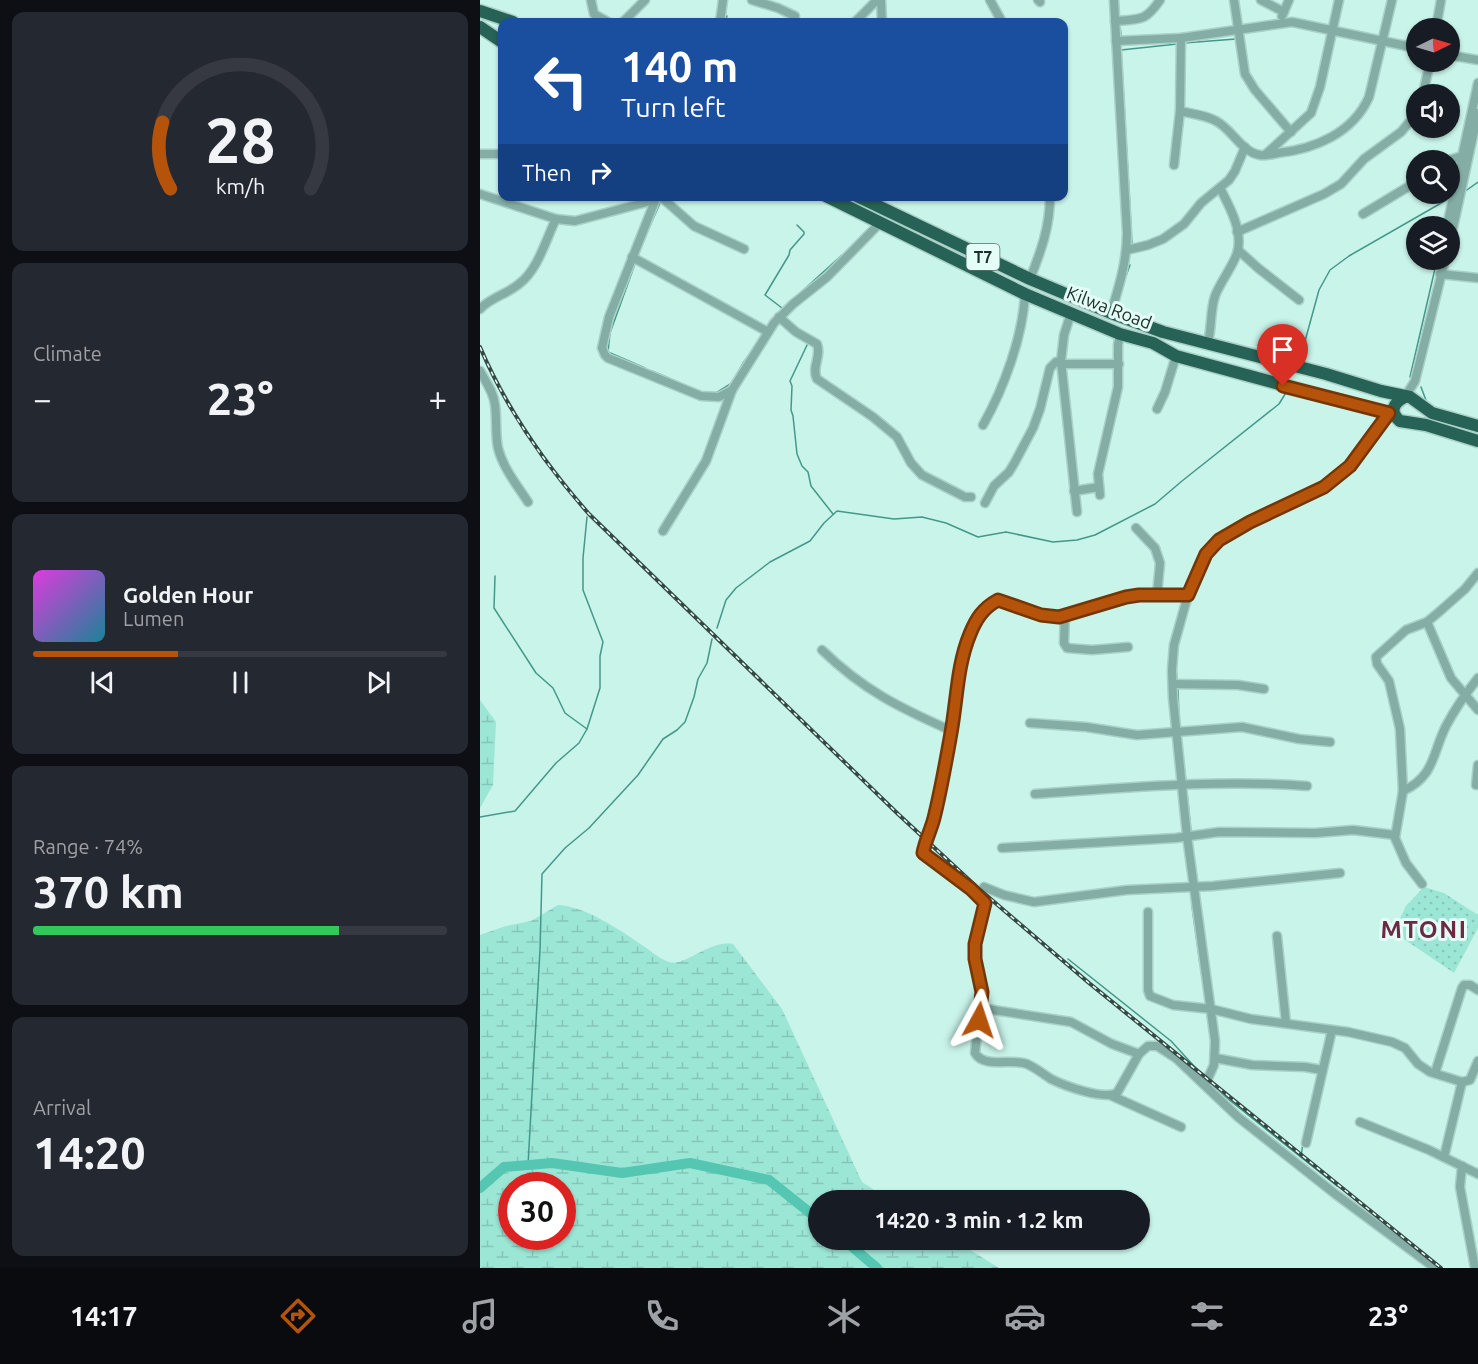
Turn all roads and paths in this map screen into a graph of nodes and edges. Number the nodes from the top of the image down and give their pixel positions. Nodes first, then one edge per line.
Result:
1 (591, 0) edge
2 (645, 0) edge
3 (723, 0) edge
4 (752, 0) edge
5 (879, 0) edge
6 (990, 0) edge
7 (1114, 0) edge
8 (1160, 0) edge
9 (1234, 0) edge
10 (1261, 0) edge
11 (1289, 0) edge
12 (1339, 0) edge
13 (1392, 0) edge
14 (1441, 0) edge
15 (480, 10) edge
16 (1284, 12) junction
17 (795, 16) dead end
18 (502, 18) edge
19 (602, 18) edge
20 (627, 18) edge
21 (721, 18) edge
22 (859, 18) edge
23 (881, 18) edge
24 (1000, 18) edge
25 (1438, 18) edge
26 (1115, 21) junction
27 (1280, 22) junction
28 (480, 27) edge
29 (1332, 30) junction
30 (1240, 31) junction
31 (1181, 38) junction
32 (498, 39) edge
33 (1116, 41) junction
34 (1382, 41) junction
35 (1406, 46) edge
36 (1460, 57) edge
37 (1478, 60) edge
38 (1478, 82) edge
39 (1180, 111) junction
40 (1478, 113) edge
41 (1406, 126) edge
42 (1291, 132) junction
43 (1245, 147) junction
44 (480, 153) edge
45 (498, 154) edge
46 (1265, 155) junction
47 (1462, 156) joint
48 (1174, 165) dead end
49 (1220, 188) junction
50 (1406, 188) edge
51 (480, 194) edge
52 (498, 200) edge
53 (501, 201) edge
54 (647, 201) edge
55 (656, 201) edge
56 (661, 201) edge
57 (836, 201) edge
58 (867, 201) edge
59 (1050, 201) edge
60 (1363, 214) dead end
61 (1449, 216) edge
62 (1456, 216) edge
63 (556, 219) junction
64 (880, 224) junction
65 (1237, 232) junction
66 (744, 249) dead end
67 (1238, 249) junction
68 (1127, 250) junction
69 (632, 256) junction
70 (1441, 270) edge
71 (1440, 274) junction
72 (1478, 278) edge
73 (1030, 279) junction
74 (1025, 294) junction
75 (1299, 300) dead end
76 (480, 309) edge
77 (1071, 313) junction
78 (1111, 314) junction
79 (779, 317) junction
80 (768, 332) junction
81 (1120, 334) junction
82 (1208, 342) junction
83 (1176, 356) junction
84 (1061, 362) junction
85 (1119, 364) junction
86 (480, 371) edge
87 (1415, 381) junction
88 (732, 390) junction
89 (1405, 397) junction
90 (1419, 405) junction
91 (1157, 409) dead end
92 (1395, 419) junction
93 (983, 425) dead end
94 (1478, 426) edge
95 (1478, 441) edge
96 (1074, 491) junction
97 (971, 497) dead end
98 (528, 501) dead end
99 (985, 503) dead end
100 (1077, 512) dead end
101 (1136, 528) dead end
102 (663, 531) dead end
103 (1478, 573) edge
104 (1157, 594) junction
105 (1188, 595) junction
106 (1065, 616) junction
107 (1426, 621) junction
108 (1128, 647) dead end
109 (822, 650) dead end
110 (1478, 678) edge
111 (1173, 684) junction
112 (1264, 689) dead end
113 (1465, 694) junction
114 (1478, 710) edge
115 (1030, 723) dead end
116 (951, 731) junction
117 (1177, 733) junction
118 (1330, 742) dead end
119 (1478, 765) edge
120 (1182, 784) junction
121 (1476, 785) dead end
122 (1307, 786) dead end
123 (1403, 791) junction
124 (1035, 794) dead end
125 (1395, 835) junction
126 (1187, 836) junction
127 (1002, 848) dead end
128 (1340, 873) dead end
129 (1422, 884) dead end
130 (984, 887) dead end
131 (1194, 887) junction
132 (1148, 912) dead end
133 (1277, 936) dead end
134 (1478, 990) edge
135 (981, 1008) junction
136 (1211, 1009) junction
137 (1286, 1023) junction
138 (1332, 1030) junction
139 (1139, 1054) junction
140 (1215, 1058) junction
141 (1478, 1060) edge
142 (1322, 1070) junction
143 (1435, 1073) junction
144 (1462, 1082) junction
145 (1205, 1085) junction
146 (1112, 1096) junction
147 (1360, 1122) dead end
148 (1181, 1127) dead end
149 (1306, 1143) dead end
150 (1444, 1157) junction
151 (1462, 1166) junction
152 (1478, 1174) edge
153 (1435, 1268) edge
154 (1475, 1268) edge

1 - 19 street
2 - 20 street
3 - 21 street
4 - 17 street
5 - 22 street
5 - 23 street
6 - 24 street
7 - 26 street
8 - 26 street
9 - 30 street
10 - 16 street
11 - 16 street
12 - 29 street
13 - 34 street
14 - 25 street
15 - 18 highway
16 - 27 street
26 - 33 street
27 - 29 street
27 - 30 street
28 - 32 highway
29 - 34 street
29 - 42 street
30 - 31 street
30 - 42 street
31 - 33 street
31 - 39 street
33 - 68 street
34 - 35 street
34 - 46 street
36 - 37 street
38 - 47 street
39 - 43 street
39 - 48 street
40 - 62 street
41 - 65 street
42 - 46 street
43 - 46 street
43 - 49 street
44 - 45 street
47 - 61 street
49 - 65 street
49 - 68 street
50 - 60 street
51 - 52 street
53 - 63 street
54 - 63 street
55 - 69 street
56 - 66 street
57 - 64 highway, Kilwa Road / T7
58 - 73 highway, Kilwa Road / T7
59 - 73 street
63 - 76 street
64 - 74 highway, Kilwa Road / T7
64 - 79 street
65 - 67 street
67 - 75 street
67 - 82 street
68 - 78 street
69 - 80 street
69 - 88 street
70 - 71 street
71 - 72 street
71 - 87 street
73 - 78 highway, Kilwa Road / T7
74 - 77 highway, Kilwa Road / T7
74 - 93 street
77 - 81 highway, Kilwa Road / T7
77 - 84 street
78 - 82 highway, Kilwa Road / T7
79 - 80 street
79 - 97 street
80 - 88 street
81 - 83 highway, Kilwa Road / T7
81 - 85 street
82 - 89 highway, Kilwa Road / T7
83 - 91 street
83 - 92 highway, Kilwa Road / T7
84 - 85 street
84 - 96 street
84 - 99 street
85 - 96 street
86 - 98 street
87 - 89 street
87 - 90 street
88 - 102 street
89 - 90 highway, T7
89 - 92 highway
90 - 92 highway
90 - 94 highway, T7
92 - 95 highway, Kilwa Road / T7
92 - 105 street
96 - 100 street
101 - 104 street
103 - 107 street
104 - 105 street
104 - 106 street
105 - 111 street
106 - 108 street
106 - 116 street
107 - 113 street
107 - 123 street
109 - 116 street
110 - 113 street
111 - 112 street
111 - 117 street
113 - 114 street
113 - 123 street
115 - 117 street
116 - 135 street
117 - 118 street
117 - 120 street
119 - 121 street
120 - 122 street
120 - 124 street
120 - 126 street
123 - 125 street
125 - 126 street
125 - 129 street
126 - 127 street
126 - 131 street
128 - 131 street
130 - 131 street
131 - 136 street
132 - 136 street
133 - 137 street
134 - 143 street
135 - 139 street
135 - 146 street
136 - 137 street
136 - 140 street
137 - 138 street
138 - 142 street
138 - 143 street
139 - 145 street
139 - 146 street
140 - 142 street
140 - 145 street
141 - 144 street
142 - 149 street
143 - 144 street
144 - 150 street
145 - 153 street
146 - 148 street
147 - 150 street
150 - 151 street
151 - 152 street
151 - 154 street

